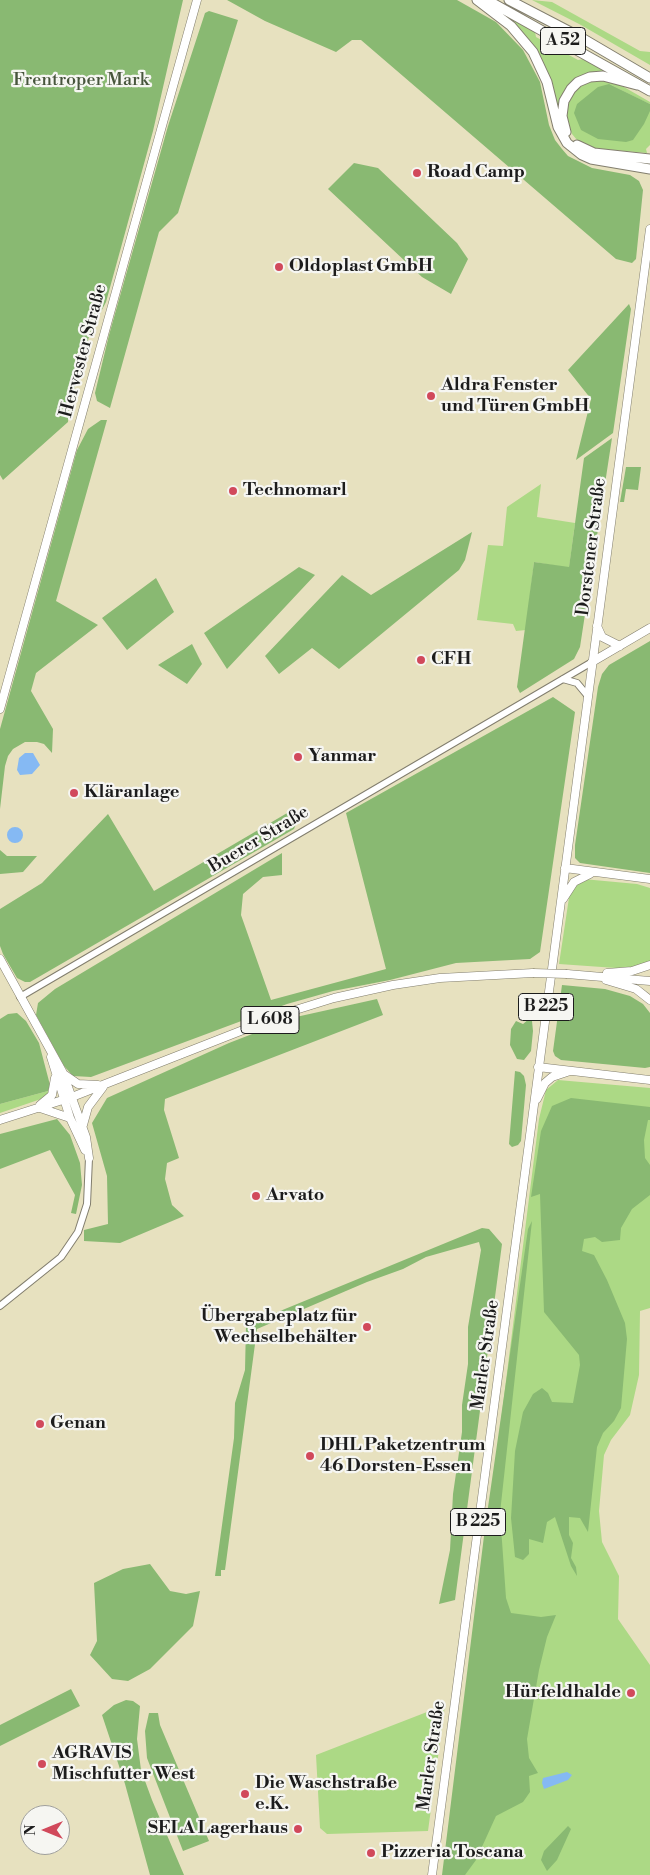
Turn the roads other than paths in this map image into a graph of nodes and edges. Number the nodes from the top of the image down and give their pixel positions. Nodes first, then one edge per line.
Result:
1 (197, 0) edge
2 (477, 0) edge
3 (487, 0) edge
4 (509, 0) edge
5 (650, 78) edge
6 (637, 85) junction
7 (650, 91) edge
8 (650, 159) edge
9 (650, 169) edge
10 (650, 229) edge
11 (597, 626) junction
12 (650, 628) edge
13 (620, 646) junction
14 (592, 662) junction
15 (563, 679) junction
16 (587, 695) junction
17 (0, 709) edge
18 (565, 868) junction
19 (592, 873) junction
20 (650, 879) edge
21 (560, 904) junction
22 (0, 959) edge
23 (650, 965) edge
24 (585, 975) junction
25 (650, 981) edge
26 (20, 997) junction
27 (650, 1000) edge
28 (538, 1067) junction
29 (572, 1071) junction
30 (59, 1073) junction
31 (650, 1080) edge
32 (104, 1085) junction
33 (68, 1098) junction
34 (40, 1108) junction
35 (533, 1108) junction
36 (30, 1110) junction
37 (70, 1118) junction
38 (0, 1120) edge
39 (83, 1130) junction
40 (89, 1158) junction
41 (0, 1306) edge
42 (432, 1875) edge

1 - 17 main road, Hervester Straße
2 - 9 highway
3 - 6 highway, A 52
4 - 5 highway, A 52
6 - 7 highway, A 52
6 - 8 highway
10 - 11 main road, Dorstener Straße / B 225
11 - 13 main road
11 - 14 main road, Dorstener Straße / B 225
12 - 13 main road, Buerer Straße
13 - 14 main road, Buerer Straße
14 - 15 street, Buerer Straße
14 - 16 main road, Dorstener Straße / B 225
15 - 16 street
15 - 26 street, Buerer Straße
16 - 18 main road, Dorstener Straße / B 225
18 - 19 main road
18 - 21 main road, Marler Straße / B 225
19 - 20 main road
19 - 21 main road
21 - 28 main road, Marler Straße / B 225
22 - 26 main road
23 - 24 main road
24 - 25 main road, L 608
24 - 27 main road
24 - 32 main road, L 608, bridge
26 - 30 main road
28 - 29 main road
28 - 35 main road, Marler Straße / B 225
29 - 31 main road
29 - 35 main road
30 - 32 main road
30 - 33 main road
30 - 36 main road
32 - 33 main road, L 608
32 - 39 main road
33 - 34 main road, L 608
33 - 37 main road
33 - 39 main road
34 - 36 main road, L 608
34 - 37 main road
35 - 42 main road, Marler Straße / B 225
36 - 38 main road, L 608
37 - 40 main road
39 - 40 main road
40 - 41 street

